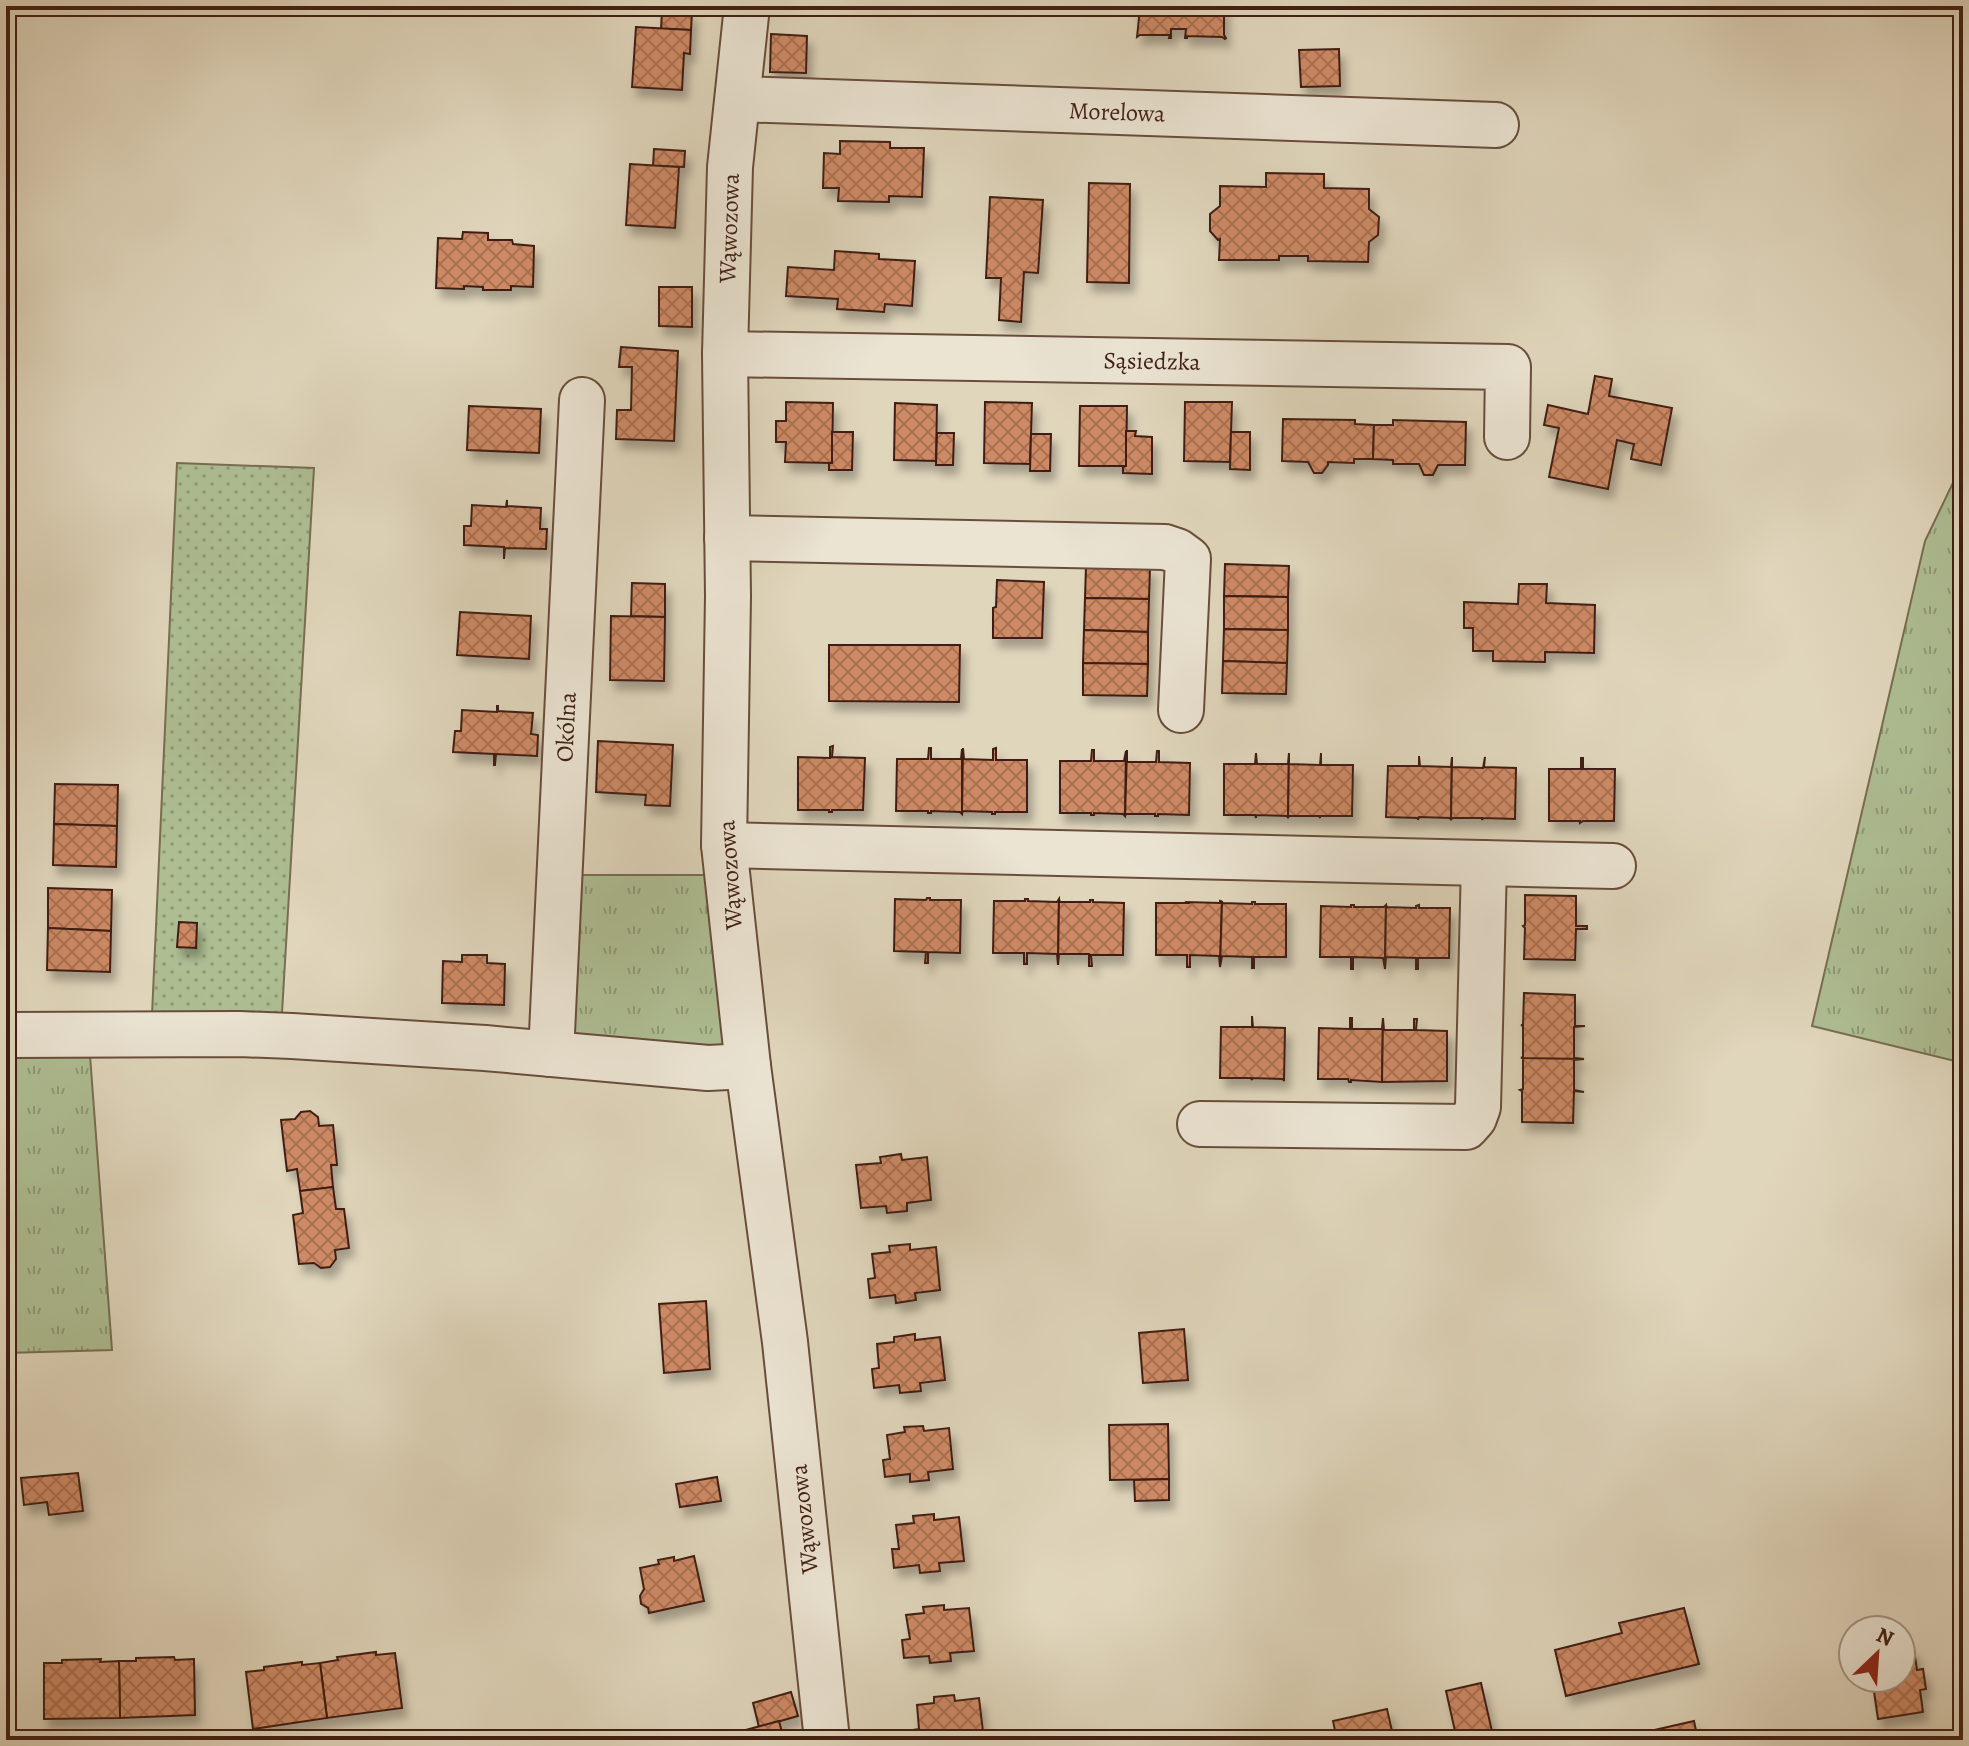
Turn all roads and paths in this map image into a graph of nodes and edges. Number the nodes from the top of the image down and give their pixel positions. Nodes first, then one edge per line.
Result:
1 (747, 6) edge
2 (738, 99) junction
3 (1496, 125) dead end
4 (725, 354) junction
5 (582, 400) dead end
6 (1507, 437) dead end
7 (727, 538) junction
8 (1181, 710) dead end
9 (724, 845) junction
10 (1484, 863) junction
11 (1613, 866) dead end
12 (6, 1035) edge
13 (551, 1054) junction
14 (748, 1066) junction
15 (1200, 1124) dead end
16 (827, 1740) edge

1 - 2 street, Wąwozowa
2 - 3 street, Morelowa
2 - 4 street, Wąwozowa
4 - 6 street, Sąsiedzka
4 - 7 street, Wąwozowa
5 - 13 street, Okólna
7 - 8 street
7 - 9 street, Wąwozowa
9 - 10 street
9 - 14 street, Wąwozowa
10 - 11 street
10 - 15 street
12 - 13 street
13 - 14 street
14 - 16 street, Wąwozowa

